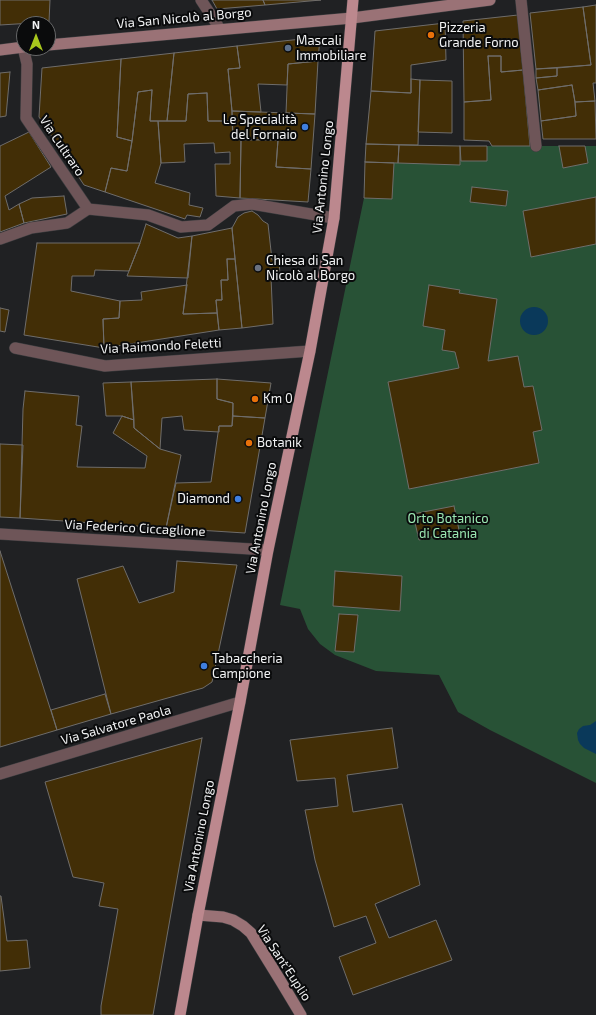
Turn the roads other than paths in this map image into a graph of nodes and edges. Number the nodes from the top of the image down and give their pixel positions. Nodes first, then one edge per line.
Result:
1 (201, 0) edge
2 (353, 0) edge
3 (490, 0) edge
4 (521, 0) edge
5 (352, 18) junction
6 (220, 29) junction
7 (56, 44) edge
8 (16, 48) edge
9 (0, 50) edge
10 (26, 56) edge
11 (536, 146) dead end
12 (88, 209) junction
13 (334, 218) junction
14 (0, 239) edge
15 (15, 348) dead end
16 (310, 351) junction
17 (0, 534) edge
18 (268, 550) junction
19 (240, 702) junction
20 (0, 774) edge
21 (198, 915) junction
22 (180, 1015) edge
23 (301, 1015) edge

1 - 6 street
2 - 5 main road, Via Antonino Longo
3 - 5 main road, Via San Nicolò al Borgo
4 - 11 street
5 - 6 main road, Via San Nicolò al Borgo
5 - 13 main road, Via Antonino Longo
6 - 7 main road, Via San Nicolò al Borgo
8 - 9 main road
10 - 12 street, Via Cultraro
12 - 13 street
12 - 14 street
13 - 16 main road, Via Antonino Longo
15 - 16 street, Via Raimondo Feletti
16 - 18 main road, Via Antonino Longo
17 - 18 street, Via Federico Ciccaglione
18 - 19 main road, Via Antonino Longo
19 - 20 street, Via Salvatore Paola
19 - 21 main road, Via Antonino Longo
21 - 22 main road, Via Antonino Longo
21 - 23 main road, Via Sant'Euplio

